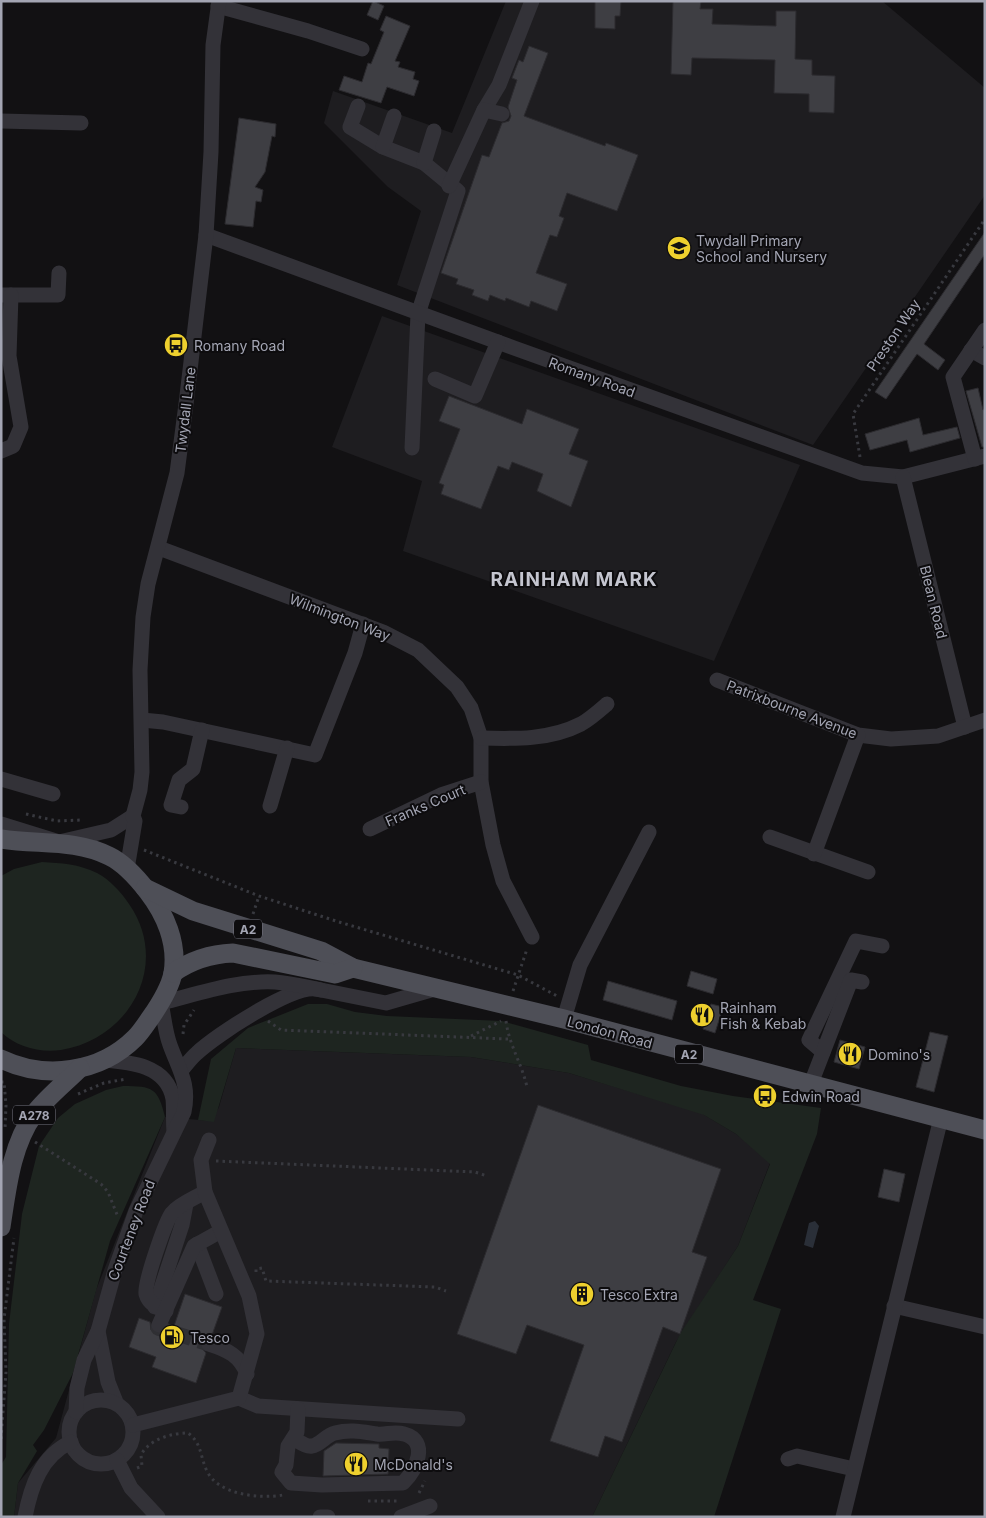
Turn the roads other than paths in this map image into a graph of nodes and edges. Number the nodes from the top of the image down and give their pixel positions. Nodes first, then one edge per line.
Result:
1 (532, 1) edge
2 (218, 4) edge
3 (362, 49) dead end
4 (358, 106) dead end
5 (484, 110) junction
6 (502, 114) dead end
7 (394, 116) dead end
8 (1, 121) edge
9 (81, 123) dead end
10 (434, 131) dead end
11 (384, 147) junction
12 (424, 163) junction
13 (449, 186) junction
14 (206, 235) junction
15 (59, 273) dead end
16 (6, 295) edge
17 (418, 314) junction
18 (985, 330) edge
19 (498, 342) junction
20 (971, 350) junction
21 (985, 358) edge
22 (435, 379) dead end
23 (412, 448) dead end
24 (1, 452) edge
25 (980, 457) edge
26 (903, 477) junction
27 (159, 548) junction
28 (363, 624) junction
29 (717, 680) dead end
30 (607, 704) dead end
31 (142, 720) junction
32 (985, 720) edge
33 (965, 727) junction
34 (202, 730) junction
35 (858, 735) junction
36 (481, 738) junction
37 (287, 748) junction
38 (1, 778) edge
39 (481, 782) junction
40 (53, 794) dead end
41 (270, 806) dead end
42 (180, 807) dead end
43 (132, 816) junction
44 (1, 824) edge
45 (370, 830) dead end
46 (649, 832) dead end
47 (770, 836) dead end
48 (1, 839) edge
49 (20, 842) junction
50 (59, 842) junction
51 (1, 853) edge
52 (814, 854) junction
53 (127, 869) junction
54 (868, 872) dead end
55 (145, 888) junction
56 (532, 937) road end
57 (882, 946) dead end
58 (353, 968) junction
59 (173, 973) junction
60 (862, 982) dead end
61 (438, 988) junction
62 (321, 990) junction
63 (161, 1003) junction
64 (564, 1019) junction
65 (823, 1052) junction
66 (1, 1059) edge
67 (103, 1060) junction
68 (80, 1068) junction
69 (181, 1071) junction
70 (810, 1086) junction
71 (941, 1118) junction
72 (985, 1130) edge
73 (174, 1132) junction
74 (209, 1140) dead end
75 (205, 1192) junction
76 (8, 1229) edge
77 (221, 1231) junction
78 (197, 1244) junction
79 (216, 1294) dead end
80 (894, 1306) junction
81 (985, 1327) edge
82 (98, 1331) junction
83 (210, 1344) tunnel mouth
84 (247, 1374) junction
85 (239, 1398) junction
86 (116, 1402) junction
87 (298, 1409) junction
88 (76, 1412) junction
89 (458, 1419) dead end
90 (133, 1425) junction
91 (294, 1440) junction
92 (71, 1442) junction
93 (788, 1459) dead end
94 (117, 1460) junction
95 (854, 1470) junction
96 (430, 1506) dead end
97 (25, 1517) edge
98 (158, 1517) edge
99 (320, 1517) edge
100 (328, 1517) edge
101 (402, 1517) edge
102 (843, 1517) edge

1 - 5 street
2 - 3 street
2 - 14 street, Twydall Lane
4 - 11 street
5 - 6 street
5 - 13 street
7 - 11 street
8 - 9 street
10 - 12 street
11 - 12 street
12 - 13 street
13 - 17 street
14 - 17 street, Romany Road
14 - 27 street, Twydall Lane
15 - 16 street
16 - 24 street
17 - 19 street, Romany Road
17 - 23 street
18 - 20 street
19 - 22 street
19 - 26 street, Romany Road
20 - 21 street
20 - 25 street
25 - 26 street, Romany Road
26 - 33 street, Blean Road
27 - 28 street, Wilmington Way
27 - 31 street, Twydall Lane
28 - 36 street, Wilmington Way
28 - 37 street
29 - 35 street, Patrixbourne Avenue
30 - 36 street
31 - 34 street
31 - 43 street, Twydall Lane
32 - 33 street, Patrixbourne Avenue
33 - 35 street, Patrixbourne Avenue
34 - 37 street
34 - 42 street
35 - 52 street
36 - 39 street, Wilmington Way
37 - 41 street
38 - 40 street
39 - 45 street, Franks Court
39 - 56 street, Wilmington Way
43 - 50 street
43 - 53 street, Twydall Lane
44 - 50 street
46 - 64 street
47 - 52 street
48 - 49 main road
49 - 50 main road
49 - 51 main road
50 - 53 main road
52 - 54 street
53 - 55 main road
55 - 58 main road, London Road / A2
55 - 59 main road
57 - 65 street
58 - 59 main road, London Road / A2
58 - 61 main road, London Road / A2
59 - 63 main road
60 - 65 street
61 - 62 street, London Road
61 - 64 main road, London Road / A2
62 - 63 street
62 - 69 street, London Road
63 - 67 main road
63 - 69 street, Courteney Road
64 - 70 main road, London Road / A2
65 - 70 street
66 - 68 main road
67 - 68 main road
67 - 73 street, Courteney Road
68 - 76 main road, A278
69 - 73 street, Courteney Road
70 - 71 main road, London Road / A2
71 - 72 main road, London Road / A2
71 - 80 street
73 - 82 street, Courteney Road
74 - 75 street
75 - 77 street
75 - 78 street
77 - 78 street
77 - 84 street
78 - 79 street
80 - 81 street
80 - 95 street
82 - 86 street, Courteney Road
82 - 88 street, Courteney Road
83 - 84 street
84 - 85 street
85 - 87 street
85 - 90 street
86 - 88 street
86 - 90 street
87 - 89 street
87 - 91 street
88 - 92 street
90 - 94 street
91 - 91 street
92 - 94 street
92 - 97 street
93 - 95 street
94 - 98 street
95 - 102 street
96 - 101 street
99 - 100 street

